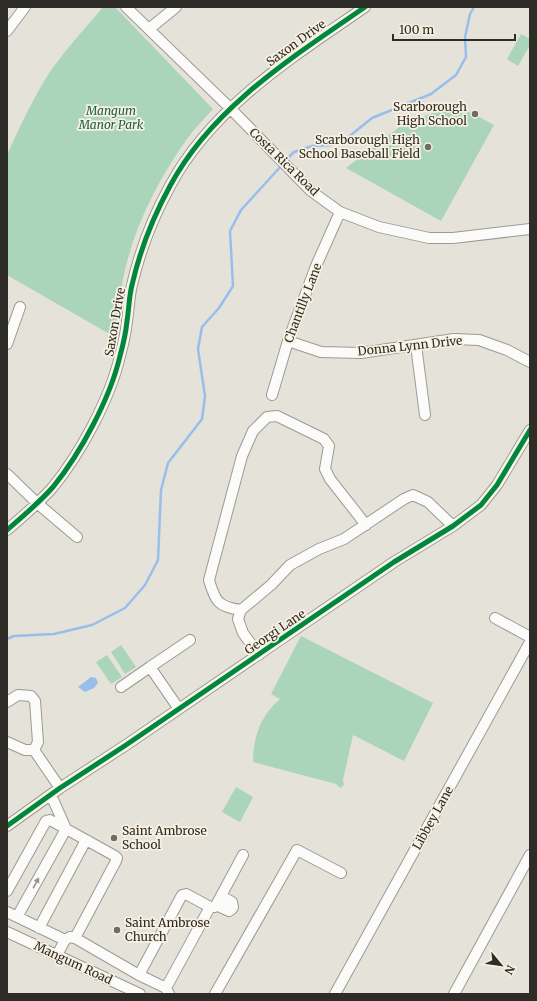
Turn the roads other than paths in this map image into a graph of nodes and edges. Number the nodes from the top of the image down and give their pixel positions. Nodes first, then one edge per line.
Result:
1 (25, 7) edge
2 (126, 7) edge
3 (176, 7) edge
4 (365, 7) edge
5 (149, 29) junction
6 (7, 31) edge
7 (230, 108) junction
8 (340, 212) junction
9 (530, 229) edge
10 (20, 307) dead end
11 (288, 341) junction
12 (7, 344) edge
13 (416, 345) junction
14 (530, 362) edge
15 (272, 395) dead end
16 (425, 415) dead end
17 (530, 430) edge
18 (7, 474) edge
19 (37, 503) junction
20 (366, 525) junction
21 (453, 526) junction
22 (7, 530) edge
23 (77, 538) dead end
24 (239, 614) junction
25 (495, 618) dead end
26 (530, 637) edge
27 (190, 640) dead end
28 (530, 642) edge
29 (259, 655) junction
30 (150, 667) junction
31 (121, 687) dead end
32 (7, 702) edge
33 (179, 709) junction
34 (7, 742) edge
35 (34, 750) junction
36 (60, 788) junction
37 (51, 795) junction
38 (7, 826) edge
39 (66, 829) junction
40 (86, 840) junction
41 (243, 855) dead end
42 (530, 855) edge
43 (341, 873) dead end
44 (7, 891) edge
45 (221, 896) junction
46 (213, 906) junction
47 (7, 912) edge
48 (18, 917) junction
49 (40, 928) junction
50 (7, 932) edge
51 (70, 939) junction
52 (35, 944) junction
53 (57, 955) junction
54 (130, 968) junction
55 (140, 975) junction
56 (122, 986) junction
57 (168, 991) edge
58 (140, 994) edge
59 (215, 994) edge
60 (335, 994) edge
61 (454, 994) edge

1 - 6 street
2 - 5 street, Costa Rica Road
3 - 5 street
4 - 7 street, Saxon Drive
5 - 7 street, Costa Rica Road
7 - 8 street, Costa Rica Road
7 - 19 street, Saxon Drive
8 - 9 street, Costa Rica Road
8 - 11 street, Chantilly Lane
10 - 12 street
11 - 13 street, Donna Lynn Drive
11 - 15 street, Chantilly Lane
13 - 14 street, Donna Lynn Drive
13 - 16 street
17 - 21 street, Georgi Lane
18 - 19 street
19 - 22 street, Saxon Drive
19 - 23 street
20 - 21 street
20 - 24 street
20 - 24 street
21 - 29 street, Georgi Lane
24 - 29 street
25 - 26 street
27 - 30 street
28 - 60 street, Libbey Lane
29 - 33 street, Georgi Lane
30 - 31 street
30 - 33 street
32 - 35 street
33 - 36 street, Georgi Lane
34 - 35 street
35 - 36 street
36 - 37 street, Georgi Lane
37 - 38 street, Georgi Lane
37 - 39 street
39 - 40 street
39 - 44 street
48 -> 39 street
40 - 49 street
40 - 51 street
41 - 45 street
42 - 61 street
43 - 59 street
45 - 46 street
45 - 46 street
46 - 55 street
46 - 57 street
47 - 48 street
48 - 49 street
49 - 51 street
49 - 52 street
50 - 52 street, Mangum Road
51 - 53 street
51 - 54 street
52 - 53 street, Mangum Road
53 - 56 street, Mangum Road
54 - 55 street
54 - 56 street
55 - 57 street
56 - 58 street, Mangum Road

